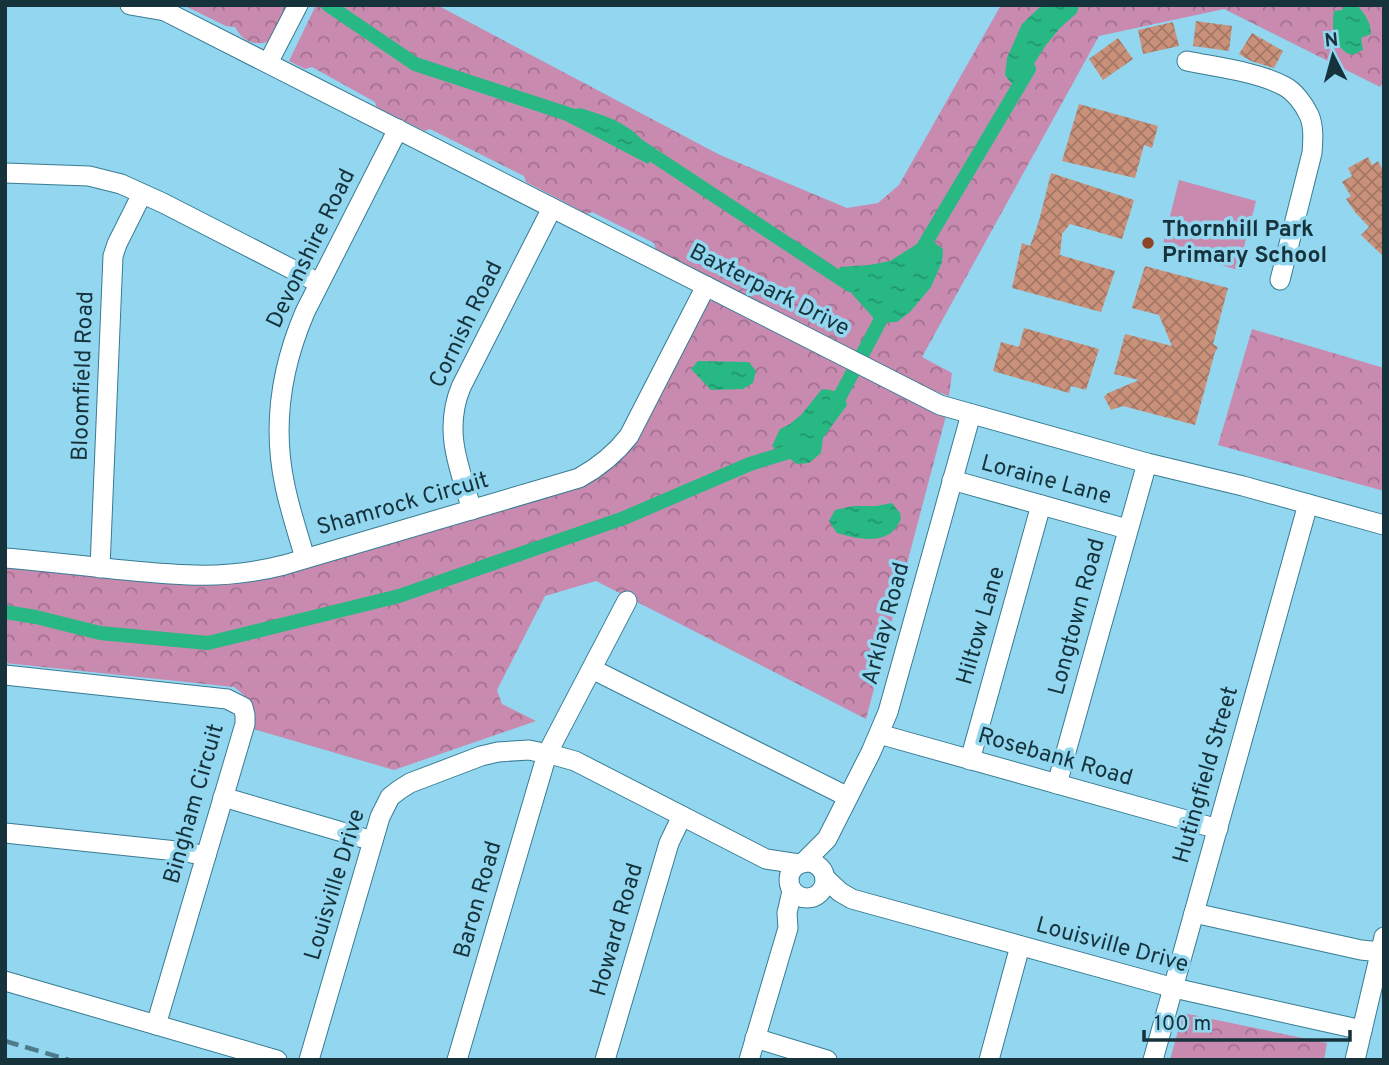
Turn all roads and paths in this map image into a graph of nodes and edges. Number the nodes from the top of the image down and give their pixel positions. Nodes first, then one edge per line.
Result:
1 (130, 5) edge
2 (298, 5) edge
3 (160, 8) edge
4 (1187, 61) dead end
5 (268, 63) junction
6 (398, 129) junction
7 (5, 173) edge
8 (142, 194) junction
9 (552, 208) junction
10 (1280, 280) dead end
11 (319, 283) junction
12 (706, 286) junction
13 (971, 414) junction
14 (1147, 463) junction
15 (952, 481) junction
16 (1308, 504) junction
17 (1041, 505) junction
18 (472, 510) junction
19 (1384, 524) edge
20 (1127, 528) junction
21 (5, 558) edge
22 (305, 558) junction
23 (100, 568) junction
24 (627, 601) dead end
25 (592, 669) junction
26 (5, 676) edge
27 (879, 734) junction
28 (547, 754) junction
29 (970, 760) junction
30 (1057, 784) junction
31 (223, 797) junction
32 (848, 797) junction
33 (682, 816) junction
34 (1218, 829) junction
35 (5, 833) edge
36 (827, 839) junction
37 (373, 841) junction
38 (206, 856) junction
39 (766, 859) junction
40 (801, 863) junction
41 (824, 874) junction
42 (791, 888) junction
43 (814, 897) junction
44 (852, 899) junction
45 (1194, 913) junction
46 (788, 928) junction
47 (1020, 946) junction
48 (1381, 958) edge
49 (5, 981) edge
50 (1174, 988) junction
51 (156, 1025) junction
52 (1362, 1030) junction
53 (755, 1038) junction
54 (277, 1060) edge
55 (309, 1060) edge
56 (457, 1060) edge
57 (605, 1060) edge
58 (749, 1060) edge
59 (827, 1060) edge
60 (989, 1060) edge
61 (1153, 1060) edge
62 (1354, 1060) edge

1 - 3 street, Baxterpark Drive
2 - 5 street
3 - 5 street, Baxterpark Drive
4 - 10 street
5 - 6 street, Baxterpark Drive
6 - 9 street, Baxterpark Drive
6 - 11 street, Devonshire Road
7 - 8 street
8 - 11 street
8 - 23 street, Bloomfield Road
9 - 12 street, Baxterpark Drive
9 - 18 street, Cornish Road
11 - 22 street, Devonshire Road
12 - 13 street, Baxterpark Drive
12 - 18 street, Shamrock Circuit
13 - 14 street, Baxterpark Drive
13 - 15 street, Arklay Road
14 - 16 street, Baxterpark Drive
14 - 20 street, Longtown Road
15 - 17 street, Loraine Lane
15 - 27 street, Arklay Road
16 - 19 street, Baxterpark Drive
16 - 34 street, Hutingfield Street
17 - 20 street, Loraine Lane
17 - 29 street, Hiltow Lane
18 - 22 street, Shamrock Circuit
20 - 30 street, Longtown Road
21 - 23 street, Shamrock Circuit
22 - 23 street, Shamrock Circuit
24 - 25 street, Baron Road
25 - 28 street, Baron Road
25 - 32 street
26 - 31 street, Bingham Circuit
27 - 29 street, Rosebank Road
27 - 32 street, Arklay Road
28 - 33 street, Louisville Drive
28 - 37 street, Louisville Drive
28 - 56 street, Baron Road
29 - 30 street, Rosebank Road
30 - 34 street, Rosebank Road
31 - 37 street
31 - 38 street, Bingham Circuit
32 - 36 street, Arklay Road
33 - 39 street, Louisville Drive
33 - 57 street, Howard Road
34 - 45 street, Hutingfield Street
35 - 38 street
36 - 40 street, Arklay Road
36 - 41 street, Arklay Road
37 - 55 street, Louisville Drive
38 - 51 street, Bingham Circuit
39 - 40 street, Louisville Drive
39 - 42 street, Louisville Drive
40 - 41 street
40 - 42 street
41 - 43 street
41 - 44 street, Louisville Drive
42 - 43 street
42 - 46 street
43 - 44 street, Louisville Drive
43 - 46 street
44 - 47 street, Louisville Drive
45 - 48 street
45 - 50 street, Hutingfield Street
46 - 53 street
47 - 50 street, Louisville Drive
47 - 60 street
48 - 52 street
49 - 51 street
50 - 52 street, Louisville Drive
50 - 61 street, Hutingfield Street
51 - 54 street
52 - 62 street
53 - 58 street
53 - 59 street

